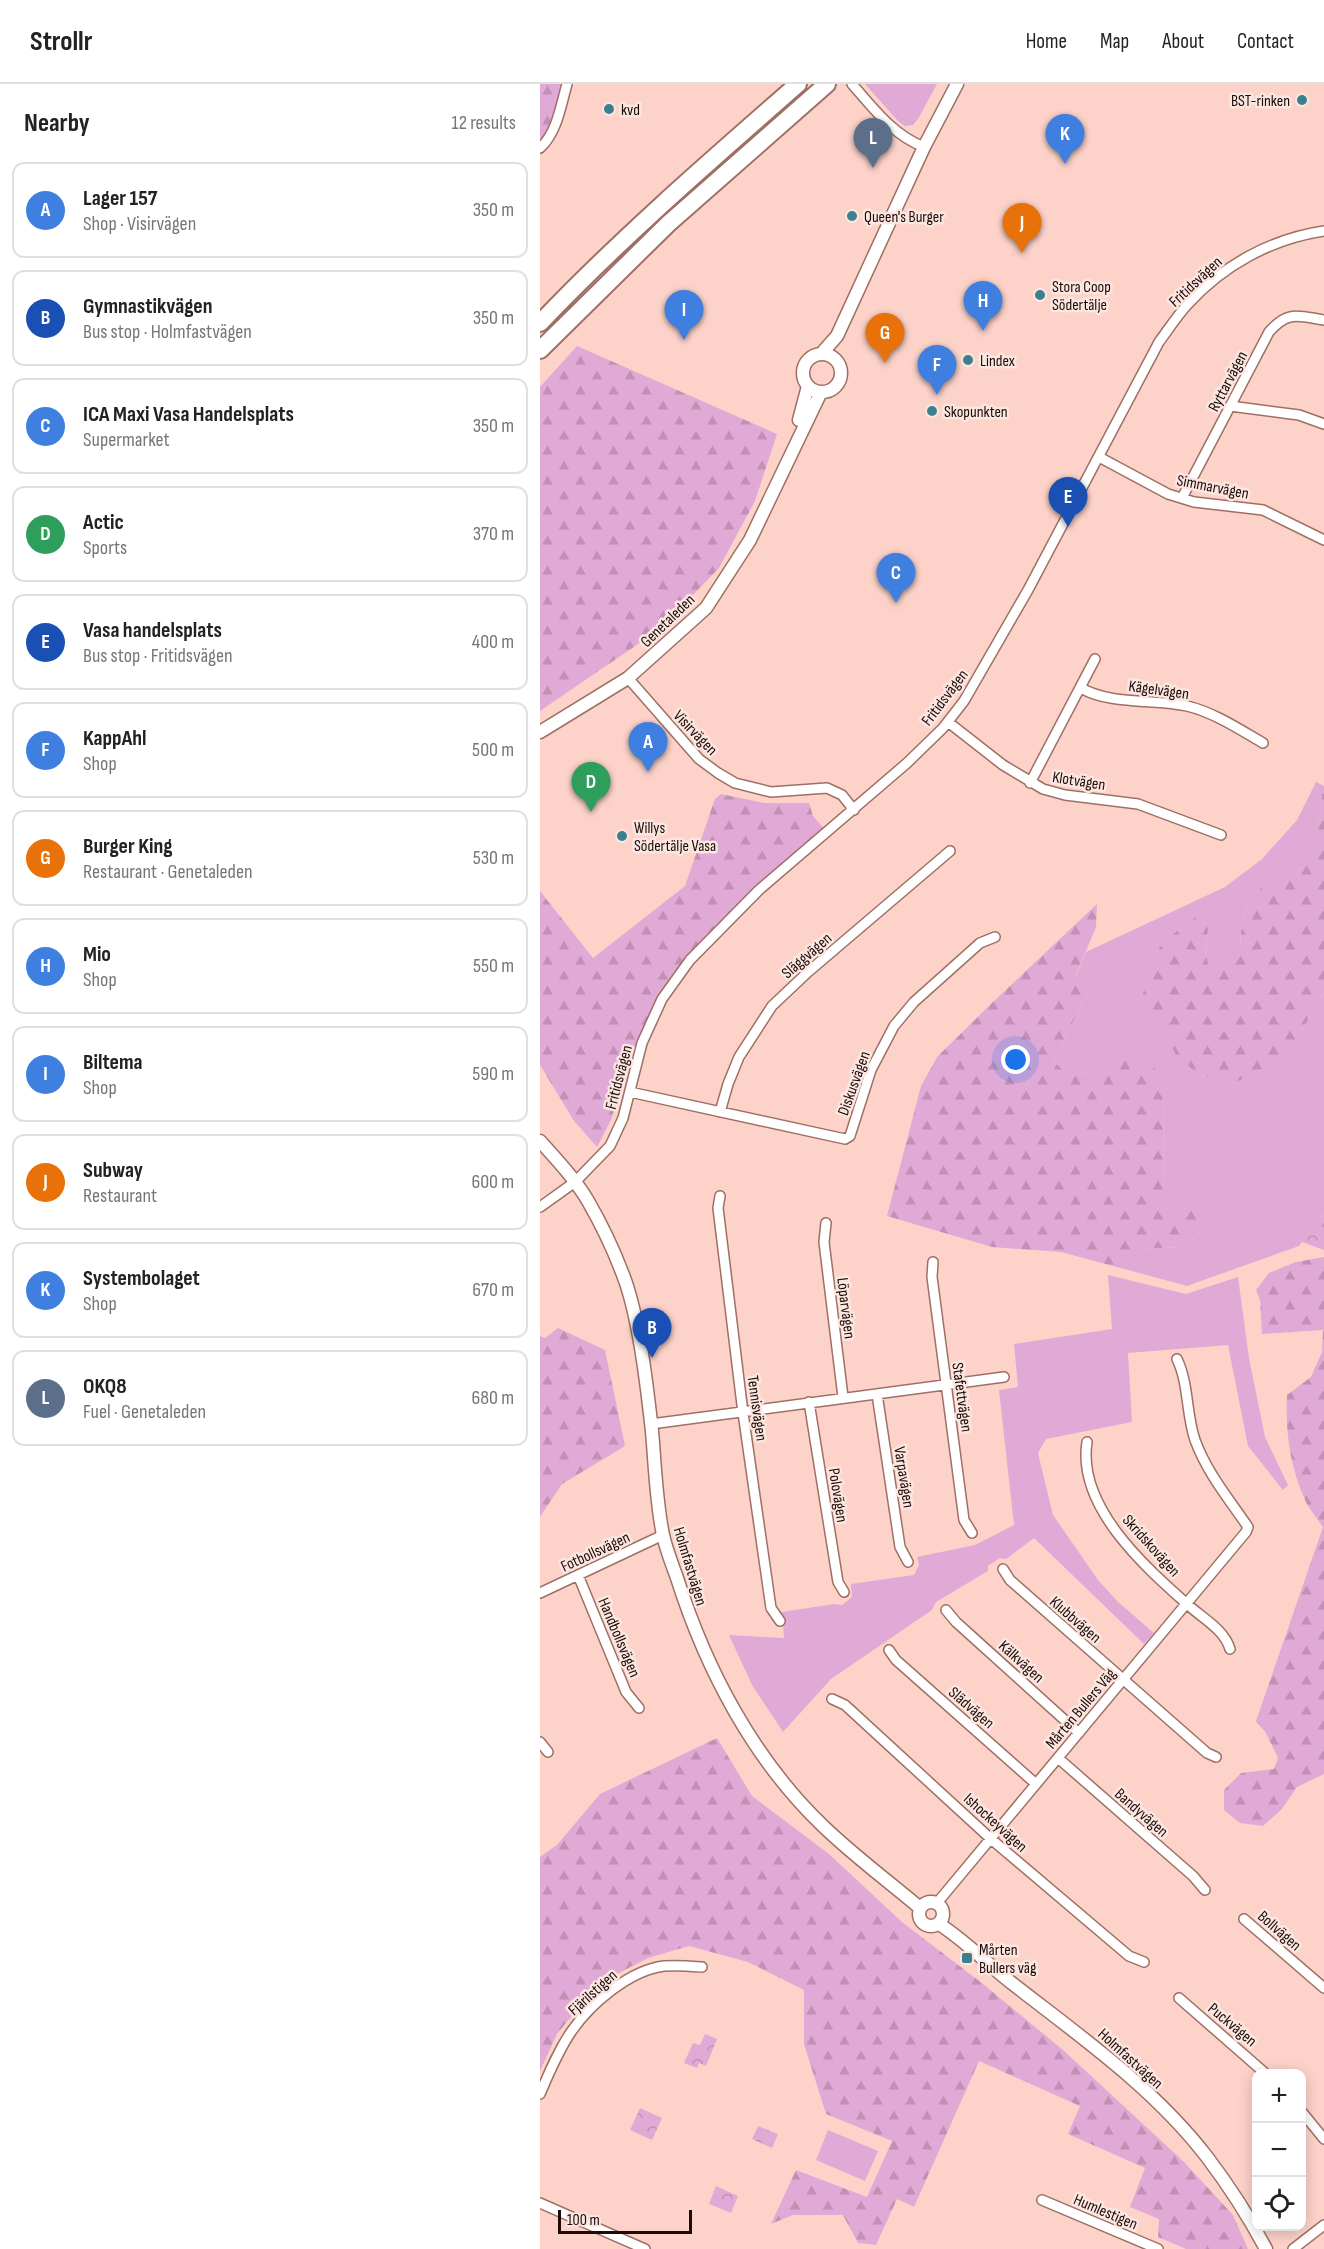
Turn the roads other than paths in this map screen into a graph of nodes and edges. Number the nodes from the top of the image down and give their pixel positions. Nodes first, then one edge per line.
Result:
1 (567, 84) edge
2 (798, 84) edge
3 (827, 84) edge
4 (852, 84) edge
5 (957, 84) edge
6 (924, 147) junction
7 (540, 148) edge
8 (1324, 231) edge
9 (1324, 320) edge
10 (540, 323) edge
11 (837, 336) junction
12 (540, 350) edge
13 (821, 354) junction
14 (835, 360) junction
15 (808, 386) junction
16 (821, 392) junction
17 (1230, 406) junction
18 (1324, 424) edge
19 (1099, 457) junction
20 (787, 458) junction
21 (1182, 498) junction
22 (1324, 540) edge
23 (1095, 659) dead end
24 (628, 678) junction
25 (1081, 688) junction
26 (948, 722) junction
27 (540, 732) edge
28 (1263, 743) dead end
29 (1030, 783) junction
30 (854, 810) junction
31 (1221, 835) dead end
32 (951, 851) dead end
33 (995, 937) dead end
34 (630, 1092) junction
35 (720, 1112) junction
36 (540, 1141) edge
37 (575, 1182) junction
38 (720, 1196) dead end
39 (540, 1207) edge
40 (826, 1223) dead end
41 (933, 1262) dead end
42 (1177, 1359) dead end
43 (1004, 1377) dead end
44 (946, 1384) junction
45 (877, 1394) junction
46 (843, 1397) junction
47 (810, 1402) junction
48 (743, 1413) junction
49 (651, 1424) junction
50 (1087, 1442) dead end
51 (972, 1533) dead end
52 (663, 1535) junction
53 (908, 1562) dead end
54 (1002, 1569) dead end
55 (578, 1575) junction
56 (844, 1592) dead end
57 (540, 1593) edge
58 (1187, 1604) junction
59 (946, 1610) dead end
60 (780, 1621) dead end
61 (889, 1650) dead end
62 (1230, 1650) dead end
63 (1123, 1680) junction
64 (832, 1699) dead end
65 (639, 1707) dead end
66 (1079, 1733) junction
67 (540, 1743) edge
68 (548, 1752) dead end
69 (1216, 1757) dead end
70 (1058, 1758) junction
71 (1036, 1784) junction
72 (991, 1839) junction
73 (1204, 1890) dead end
74 (937, 1903) junction
75 (920, 1908) junction
76 (1244, 1919) dead end
77 (939, 1924) junction
78 (1144, 1962) dead end
79 (702, 1967) dead end
80 (1324, 1988) edge
81 (1179, 1998) dead end
82 (1261, 2069) edge
83 (540, 2094) edge
84 (1306, 2117) edge
85 (1324, 2139) edge
86 (1042, 2200) dead end
87 (540, 2203) edge
88 (1324, 2225) edge
89 (645, 2249) edge
90 (1158, 2249) edge
91 (1266, 2249) edge
92 (1293, 2249) edge

1 - 7 street
2 - 10 highway
3 - 12 highway
4 - 6 street
5 - 6 street, Genetaleden
6 - 11 street, Genetaleden
8 - 19 street, Fritidsvägen
9 - 17 street, Ryttarvägen
11 - 13 street, Genetaleden
11 - 14 street, Genetaleden
13 - 14 street
13 - 15 street, Genetaleden
14 - 16 street, Genetaleden
15 - 16 street
15 - 20 street, Genetaleden
16 - 20 street, Genetaleden
17 - 18 street
17 - 21 street, Ryttarvägen
19 - 21 street, Simmarvägen
19 - 26 street, Fritidsvägen
20 - 24 street, Genetaleden
21 - 22 street, Simmarvägen
23 - 25 street
24 - 27 street, Genetaleden
24 - 30 street, Visirvägen
25 - 28 street, Kägelvägen
25 - 29 street
26 - 29 street, Klotvägen
26 - 30 street, Fritidsvägen
29 - 31 street, Klotvägen
30 - 34 street, Fritidsvägen
32 - 35 street, Släggvägen
33 - 35 street, Diskusvägen
34 - 35 street, Diskusvägen
34 - 37 street, Fritidsvägen
36 - 37 street, Holmfastvägen
37 - 39 street, Fritidsvägen
37 - 49 street, Holmfastvägen
38 - 48 street, Tennisvägen
40 - 46 street, Löparvägen
41 - 44 street, Stafettvägen
42 - 58 street, Mårten Bullers Väg
43 - 44 street
44 - 45 street
44 - 51 street, Stafettvägen
45 - 46 street
45 - 53 street, Varpavägen
46 - 47 street
47 - 48 street
47 - 56 street, Polovägen
48 - 49 street
48 - 60 street, Tennisvägen
49 - 52 street, Holmfastvägen
50 - 58 street, Skridskovägen
52 - 55 street, Fotbollsvägen
52 - 75 street, Holmfastvägen
54 - 63 street, Klubbvägen
55 - 57 street, Fotbollsvägen
55 - 65 street, Handbollsvägen
58 - 62 street, Skridskovägen
58 - 63 street, Mårten Bullers Väg
59 - 66 street, Kälkvägen
61 - 71 street, Slädvägen
63 - 66 street, Mårten Bullers Väg
63 - 69 street, Klubbvägen
64 - 72 street, Ishockeyvägen
66 - 70 street, Mårten Bullers Väg
67 - 68 street
70 - 71 street, Mårten Bullers Väg
70 - 73 street, Bandyvägen
71 - 72 street, Mårten Bullers Väg
72 - 74 street, Mårten Bullers Väg
72 - 78 street, Ishockeyvägen
74 - 75 street
74 - 77 street
75 - 77 street
76 - 80 street, Bollvägen
77 - 91 street, Holmfastvägen
79 - 83 street, Fjärilstigen
81 - 82 street, Puckvägen
84 - 85 street
86 - 90 street, Humlestigen
87 - 89 street
88 - 92 street

